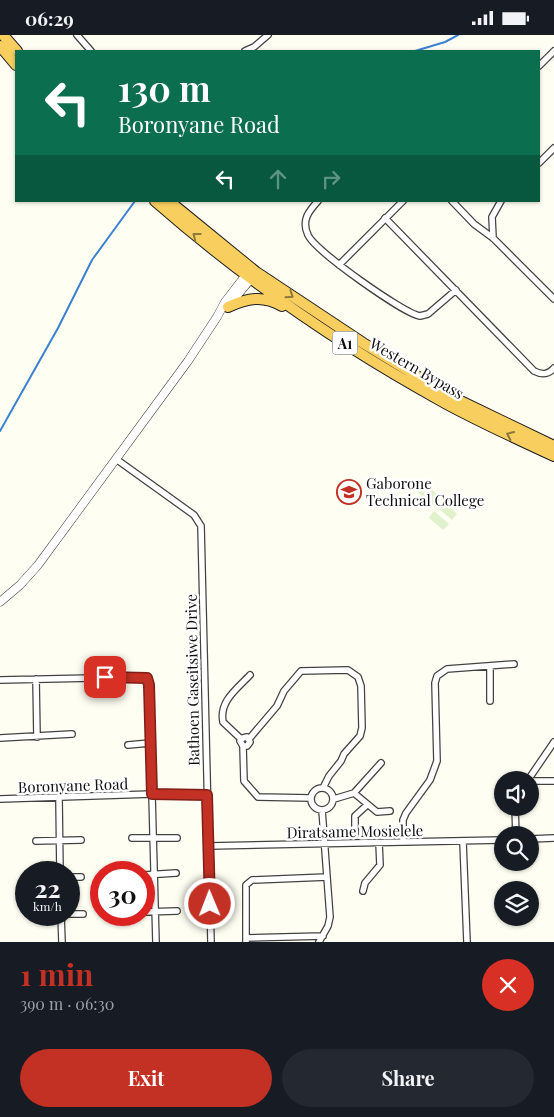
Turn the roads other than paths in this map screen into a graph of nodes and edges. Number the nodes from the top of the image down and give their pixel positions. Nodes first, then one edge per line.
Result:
1 (3, 35) edge
2 (77, 35) edge
3 (268, 35) edge
4 (0, 46) edge
5 (16, 50) edge
6 (90, 50) edge
7 (247, 50) edge
8 (554, 51) edge
9 (15, 64) edge
10 (540, 65) edge
11 (554, 148) edge
12 (540, 162) edge
13 (156, 202) edge
14 (170, 202) edge
15 (317, 202) edge
16 (402, 202) edge
17 (453, 202) edge
18 (500, 202) edge
19 (385, 218) junction
20 (493, 238) junction
21 (338, 265) junction
22 (251, 274) junction
23 (456, 290) junction
24 (554, 299) edge
25 (228, 307) junction
26 (218, 317) junction
27 (322, 329) junction
28 (554, 368) edge
29 (554, 446) edge
30 (554, 456) edge
31 (116, 459) junction
32 (0, 602) edge
33 (514, 664) dead end
34 (490, 667) junction
35 (250, 675) dead end
36 (36, 679) junction
37 (0, 680) edge
38 (490, 701) dead end
39 (72, 734) dead end
40 (37, 737) junction
41 (0, 738) edge
42 (241, 739) junction
43 (248, 739) junction
44 (554, 742) edge
45 (150, 743) junction
46 (128, 745) dead end
47 (243, 746) junction
48 (552, 747) edge
49 (382, 763) dead end
50 (535, 771) edge
51 (539, 780) edge
52 (554, 781) edge
53 (323, 787) junction
54 (354, 793) junction
55 (152, 794) junction
56 (207, 795) junction
57 (59, 798) junction
58 (311, 798) junction
59 (0, 799) edge
60 (334, 799) junction
61 (367, 805) junction
62 (322, 810) junction
63 (390, 811) dead end
64 (355, 834) dead end
65 (153, 837) junction
66 (176, 837) dead end
67 (554, 838) edge
68 (132, 839) dead end
69 (539, 839) edge
70 (58, 840) junction
71 (81, 840) dead end
72 (494, 840) edge
73 (36, 841) dead end
74 (463, 841) junction
75 (403, 842) junction
76 (379, 843) junction
77 (324, 844) junction
78 (209, 846) junction
79 (59, 861) edge
80 (154, 861) edge
81 (176, 873) dead end
82 (155, 874) edge
83 (327, 877) junction
84 (363, 891) dead end
85 (178, 911) dead end
86 (155, 912) joint
87 (80, 914) edge
88 (83, 914) dead end
89 (61, 926) edge
90 (323, 936) junction
91 (246, 940) edge
92 (62, 942) edge
93 (156, 942) edge
94 (211, 942) edge
95 (319, 942) edge
96 (467, 942) edge

1 - 5 highway
2 - 6 street
3 - 7 street
4 - 9 highway
8 - 10 street
11 - 12 street
22 -> 13 highway, Western Bypass / A1
14 - 22 highway, Western Bypass / A1
15 - 21 street
16 - 19 street
17 - 20 street
18 - 20 street
19 - 21 street
19 - 23 street
20 - 24 street
21 - 23 street
22 - 25 street
22 - 26 street
22 - 27 highway, Western Bypass / A1
22 -> 29 highway, Western Bypass / A1
23 - 28 street
25 - 26 street
25 - 27 highway
26 - 31 street
30 -> 27 highway, Western Bypass / A1
31 - 32 street
31 - 56 street, Bathoen Gaseitsiwe Drive
33 - 34 street
34 - 38 street
34 - 75 street
35 - 42 street
36 - 37 street
36 - 40 street
36 - 45 street
39 - 40 street
40 - 41 street
42 - 43 street
42 - 47 street
43 - 47 street
43 - 53 street
44 - 48 street
45 - 46 street
45 - 55 street
47 - 58 street
48 - 50 street
49 - 54 street
51 - 52 street
53 - 58 street
53 - 60 street
54 - 60 street
54 - 61 street
55 - 56 street, Boronyane Road
55 - 57 street, Boronyane Road
55 - 65 street
56 - 78 street, Bathoen Gaseitsiwe Drive
57 - 59 street, Boronyane Road
57 - 70 street
58 - 62 street
60 - 62 street
61 - 63 street
61 - 64 street
62 - 77 street
65 - 66 street
65 - 68 street
65 - 80 street
67 - 69 street
70 - 71 street
70 - 73 street
70 - 79 street
72 - 74 street, Diratsame Mosielele
74 - 75 street, Diratsame Mosielele
74 - 96 street
75 - 76 street, Diratsame Mosielele
76 - 77 street, Diratsame Mosielele
76 - 84 street
77 - 78 street, Diratsame Mosielele
77 - 83 street
78 - 94 street, Bathoen Gaseitsiwe Drive
81 - 82 street
83 - 90 street
83 - 91 street
85 - 86 street
86 - 93 street
87 - 88 street
89 - 92 street
90 - 91 street
90 - 95 street

